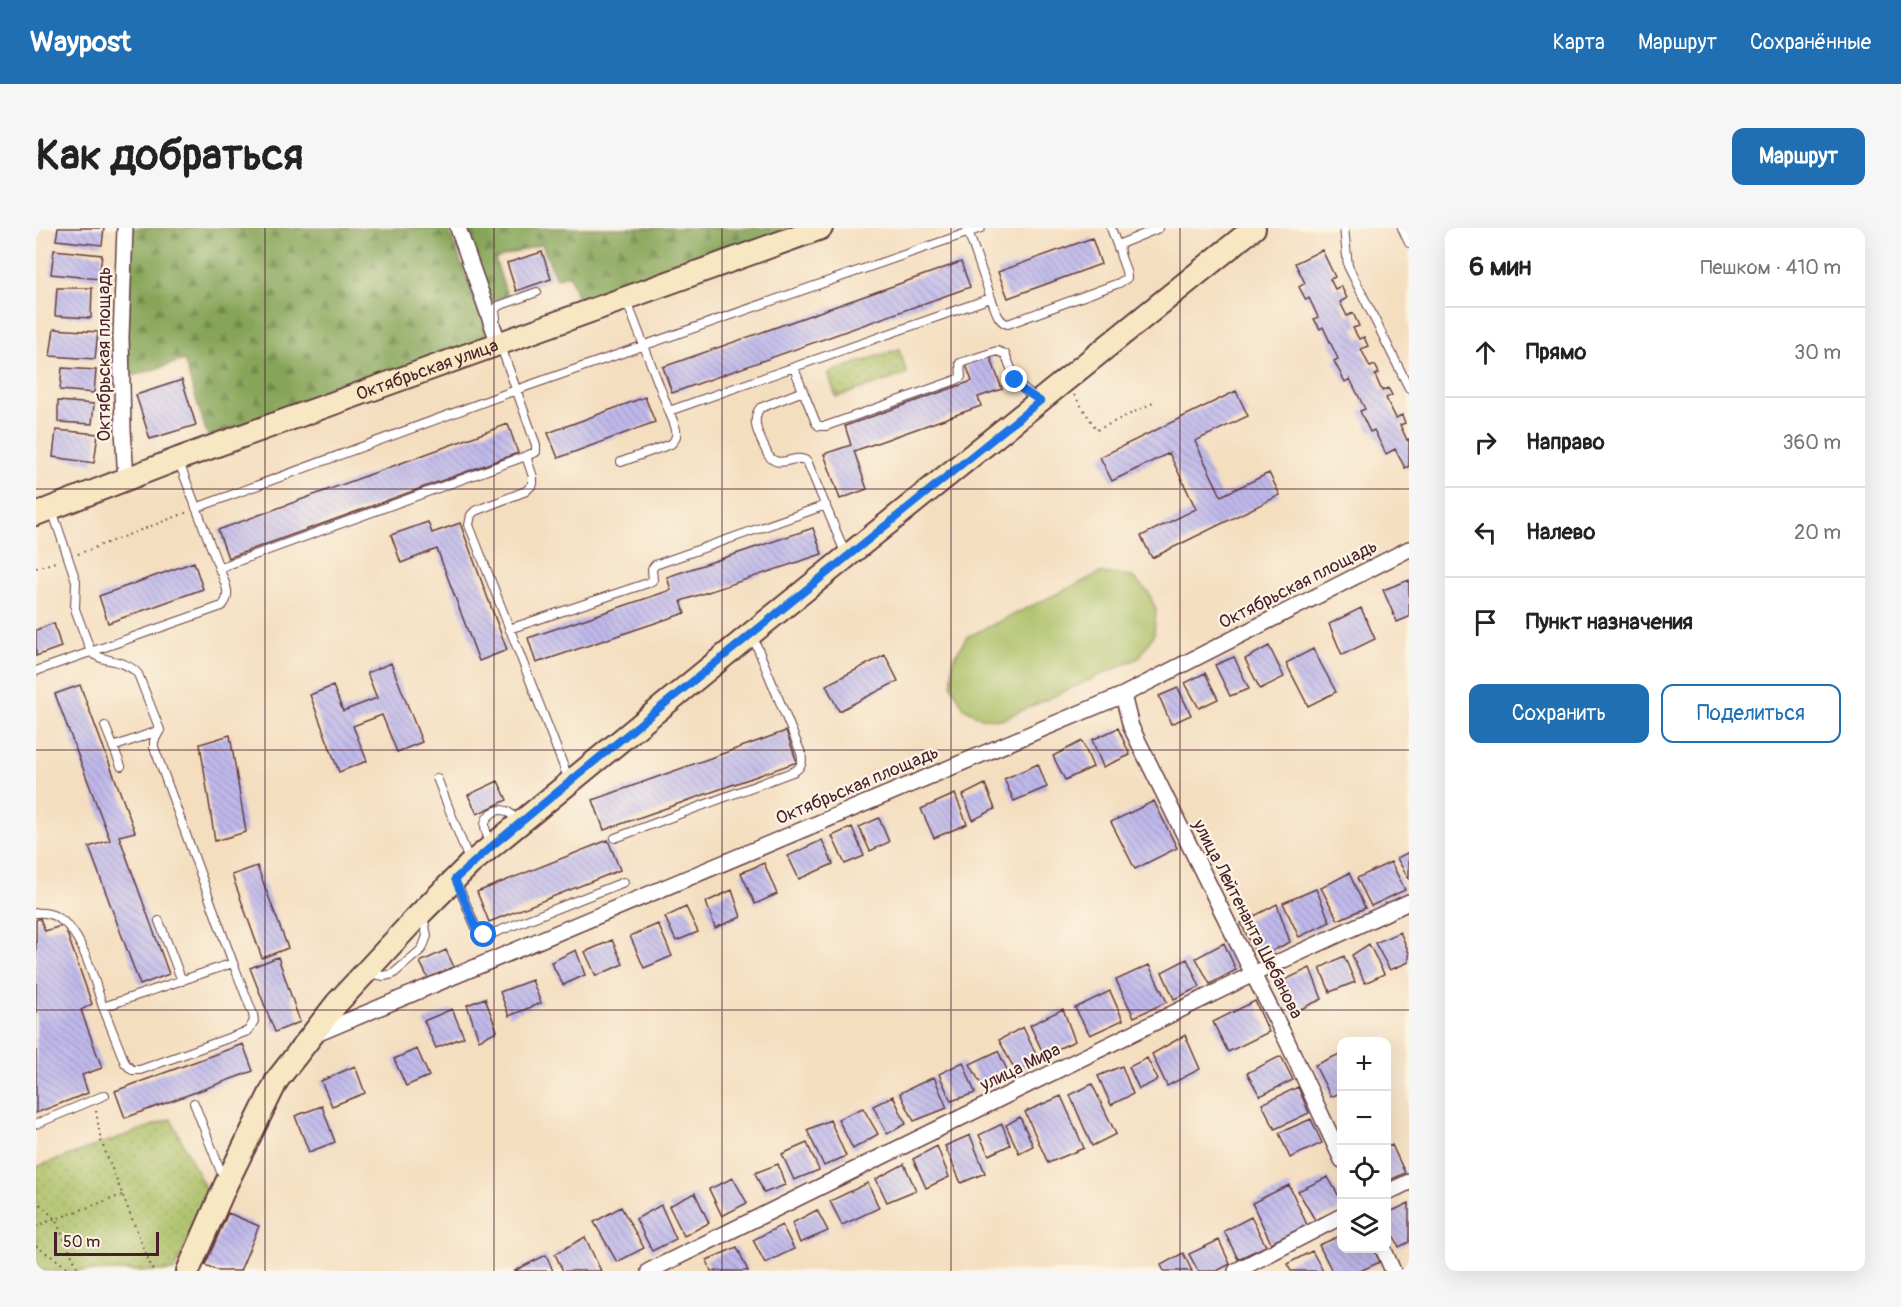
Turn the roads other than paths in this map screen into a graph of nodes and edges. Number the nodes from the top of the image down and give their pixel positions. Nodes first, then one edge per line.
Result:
1 (125, 228) edge
2 (458, 228) edge
3 (821, 228) edge
4 (981, 228) edge
5 (1111, 228) edge
6 (1159, 228) edge
7 (1254, 228) edge
8 (1344, 228) edge
9 (1402, 228) edge
10 (968, 230) edge
11 (1409, 243) edge
12 (1118, 248) junction
13 (537, 292) dead end
14 (626, 298) junction
15 (991, 298) junction
16 (502, 343) junction
17 (644, 345) junction
18 (794, 368) junction
19 (1409, 388) edge
20 (516, 390) junction
21 (803, 391) junction
22 (1040, 401) junction
23 (669, 411) junction
24 (526, 456) junction
25 (178, 459) junction
26 (621, 462) dead end
27 (126, 480) junction
28 (826, 505) junction
29 (196, 508) junction
30 (44, 511) edge
31 (1409, 549) edge
32 (847, 556) junction
33 (219, 568) junction
34 (509, 629) junction
35 (752, 633) junction
36 (91, 652) junction
37 (36, 671) edge
38 (1123, 695) junction
39 (105, 726) dead end
40 (160, 730) junction
41 (113, 747) junction
42 (121, 766) dead end
43 (437, 778) dead end
44 (569, 782) junction
45 (615, 838) dead end
46 (463, 872) junction
47 (624, 882) dead end
48 (1409, 902) edge
49 (36, 913) edge
50 (159, 921) dead end
51 (233, 963) junction
52 (1253, 974) junction
53 (182, 981) junction
54 (103, 1007) junction
55 (311, 1037) junction
56 (105, 1095) dead end
57 (194, 1103) dead end
58 (36, 1124) edge
59 (1337, 1151) edge
60 (1409, 1182) edge
61 (226, 1184) junction
62 (1391, 1191) edge
63 (1337, 1218) edge
64 (1385, 1253) edge
65 (188, 1271) edge
66 (649, 1271) edge
67 (1236, 1271) edge
68 (1393, 1271) edge

1 - 27 street, Октябрьская площадь
2 - 16 street
3 - 14 street, Октябрьская улица
4 - 10 lane
5 - 12 lane
6 - 12 lane
7 - 22 street
8 - 19 lane
9 - 11 lane
10 - 15 lane
10 - 17 lane
12 - 15 lane
13 - 16 lane
14 - 16 street, Октябрьская улица
14 - 17 lane
15 - 18 lane
16 - 20 lane
16 - 25 street, Октябрьская улица
17 - 20 lane
17 - 23 lane
18 - 21 lane
18 - 23 lane
20 - 24 lane
20 - 29 lane
21 - 22 lane
21 - 28 lane
22 - 32 street
23 - 26 lane
24 - 33 lane
24 - 34 lane
25 - 27 street, Октябрьская улица
25 - 29 lane
27 - 30 street, Октябрьская улица
28 - 32 lane
28 - 34 lane
29 - 33 lane
30 - 36 lane
31 - 38 street, Октябрьская площадь
32 - 35 street
33 - 36 lane
34 - 44 lane
35 - 44 street
35 - 45 lane
36 - 37 lane
36 - 40 lane
38 - 52 street, улица Лейтенанта Шебанова
38 - 55 street, Октябрьская площадь
39 - 41 lane
40 - 41 lane
40 - 51 lane
41 - 42 lane
43 - 46 lane
44 - 46 street
46 - 47 lane
46 - 55 street
48 - 52 street, улица Мира
49 - 54 lane
50 - 53 lane
51 - 53 lane
51 - 54 lane
52 - 59 street, улица Лейтенанта Шебанова
52 - 66 street, улица Мира
53 - 54 lane
55 - 61 street
56 - 58 lane
57 - 61 lane
60 - 62 street
61 - 65 street
63 - 67 street
64 - 68 street

